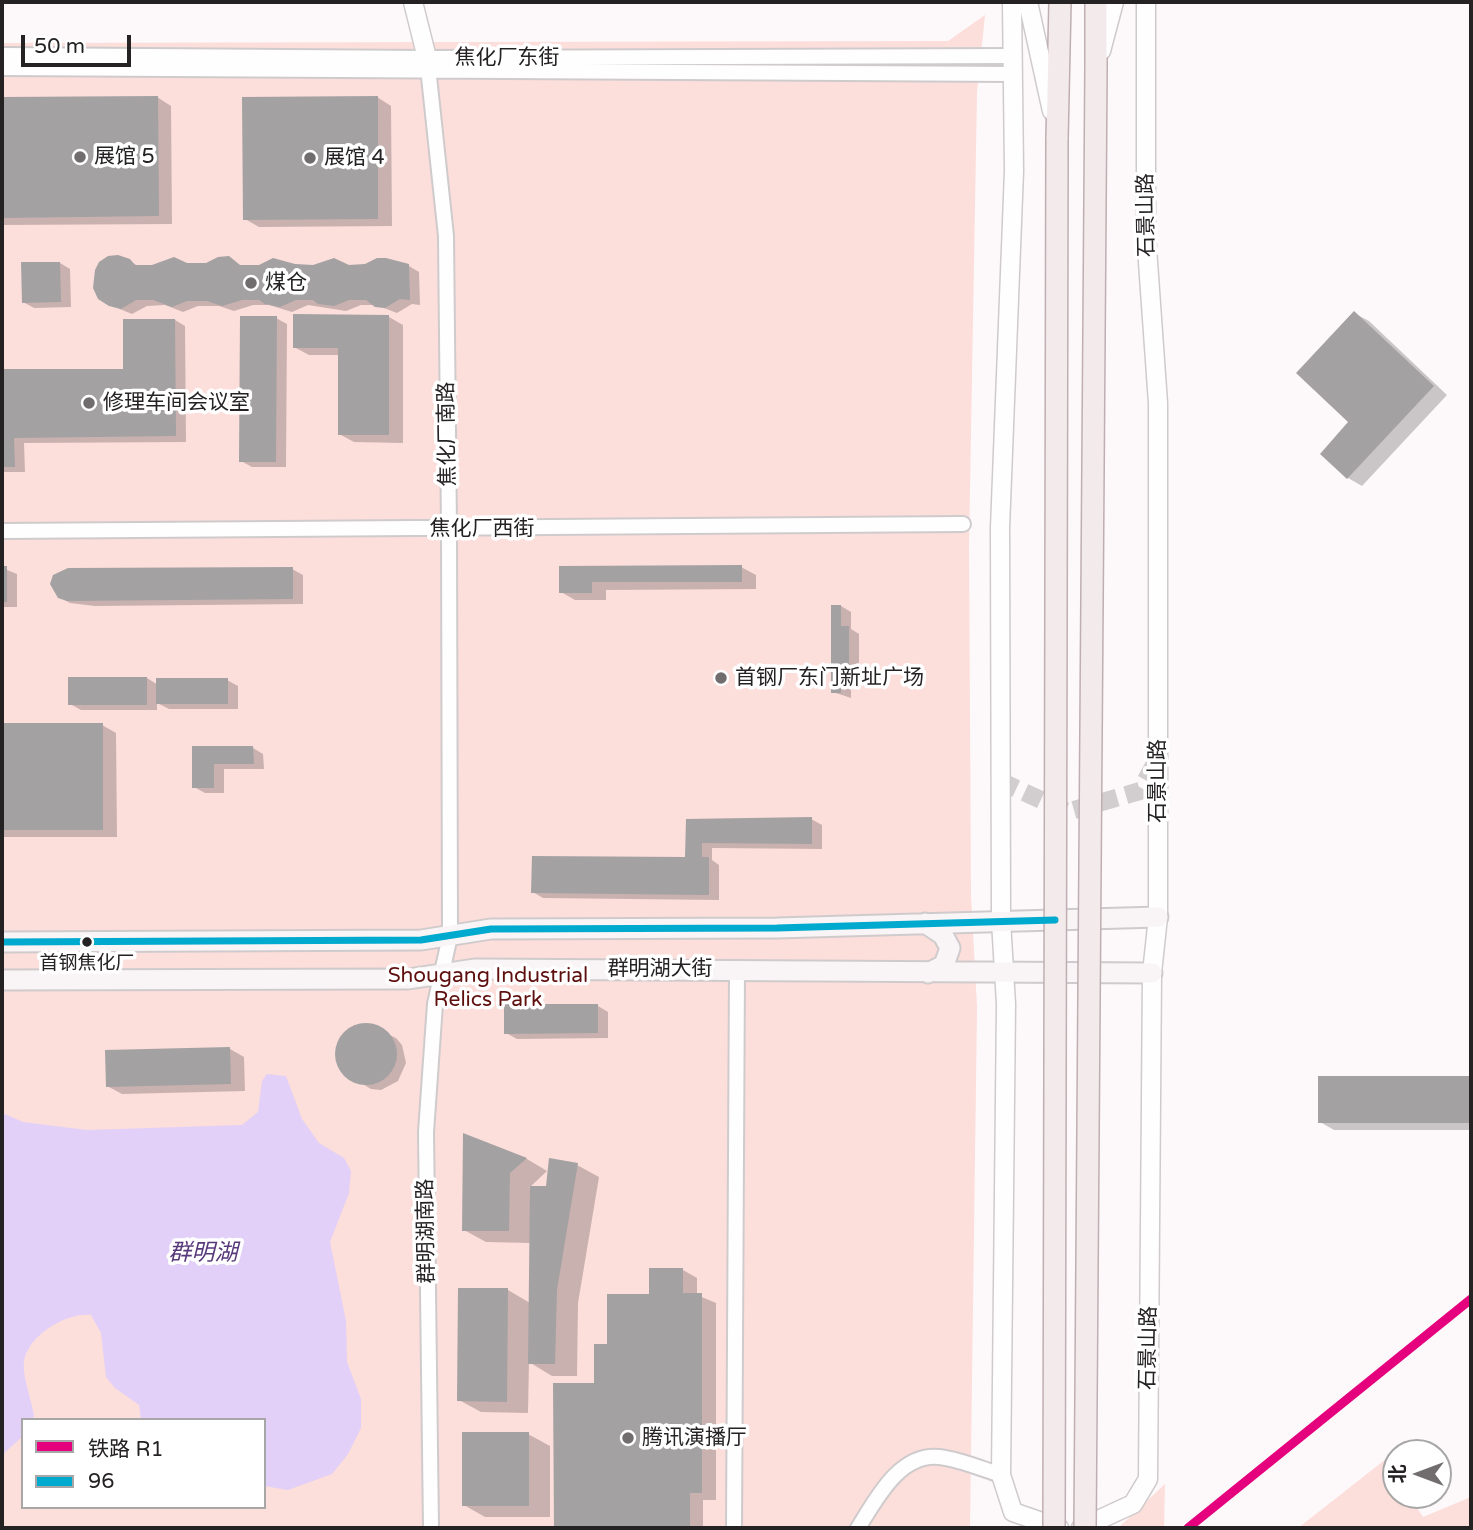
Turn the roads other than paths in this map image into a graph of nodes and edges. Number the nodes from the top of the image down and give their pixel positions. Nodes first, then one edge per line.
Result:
1 (413, 2) edge
2 (1012, 2) edge
3 (1028, 2) edge
4 (1060, 2) edge
5 (1096, 2) edge
6 (1114, 2) edge
7 (1146, 2) edge
8 (2, 55) edge
9 (428, 64) junction
10 (1013, 64) junction
11 (2, 68) edge
12 (1097, 68) junction
13 (1058, 139) junction
14 (963, 524) dead end
15 (449, 529) junction
16 (2, 531) edge
17 (1158, 917) junction
18 (1002, 921) junction
19 (925, 923) junction
20 (450, 936) junction
21 (2, 942) edge
22 (737, 969) junction
23 (1004, 972) junction
24 (1152, 973) junction
25 (440, 974) junction
26 (928, 974) junction
27 (2, 980) edge
28 (1002, 1475) junction
29 (431, 1528) edge
30 (734, 1528) edge
31 (858, 1528) edge
32 (1056, 1528) edge
33 (1083, 1528) edge

1 - 9 street
2 - 10 street
3 - 13 street
4 - 13 main road
5 - 12 main road, 石景山路
6 - 12 street
7 - 17 street, 石景山路
8 - 9 street, 焦化厂东街
9 - 10 street, 焦化厂东街
9 - 11 street, 焦化厂东街
9 - 15 street, 焦化厂南路
10 - 18 street
12 - 33 main road, 石景山路, bridge
13 - 32 main road, bridge
14 - 15 street, 焦化厂西街
15 - 16 street, 焦化厂西街
15 - 20 street, 焦化厂南路
17 - 18 main road, 群明湖大街
17 - 24 street, 石景山路
18 - 19 main road, 群明湖大街
18 - 23 street
19 - 20 main road, 群明湖大街
19 - 26 main road
20 - 21 main road, 群明湖大街
20 - 25 street, 群明湖南路
22 - 25 main road, 群明湖大街
22 - 26 main road, 群明湖大街
22 - 30 street
23 - 24 main road, 群明湖大街
23 - 26 main road, 群明湖大街
23 - 28 street
24 - 33 street, 石景山路
25 - 27 main road, 群明湖大街
25 - 29 street, 群明湖南路
28 - 31 street
28 - 32 street

